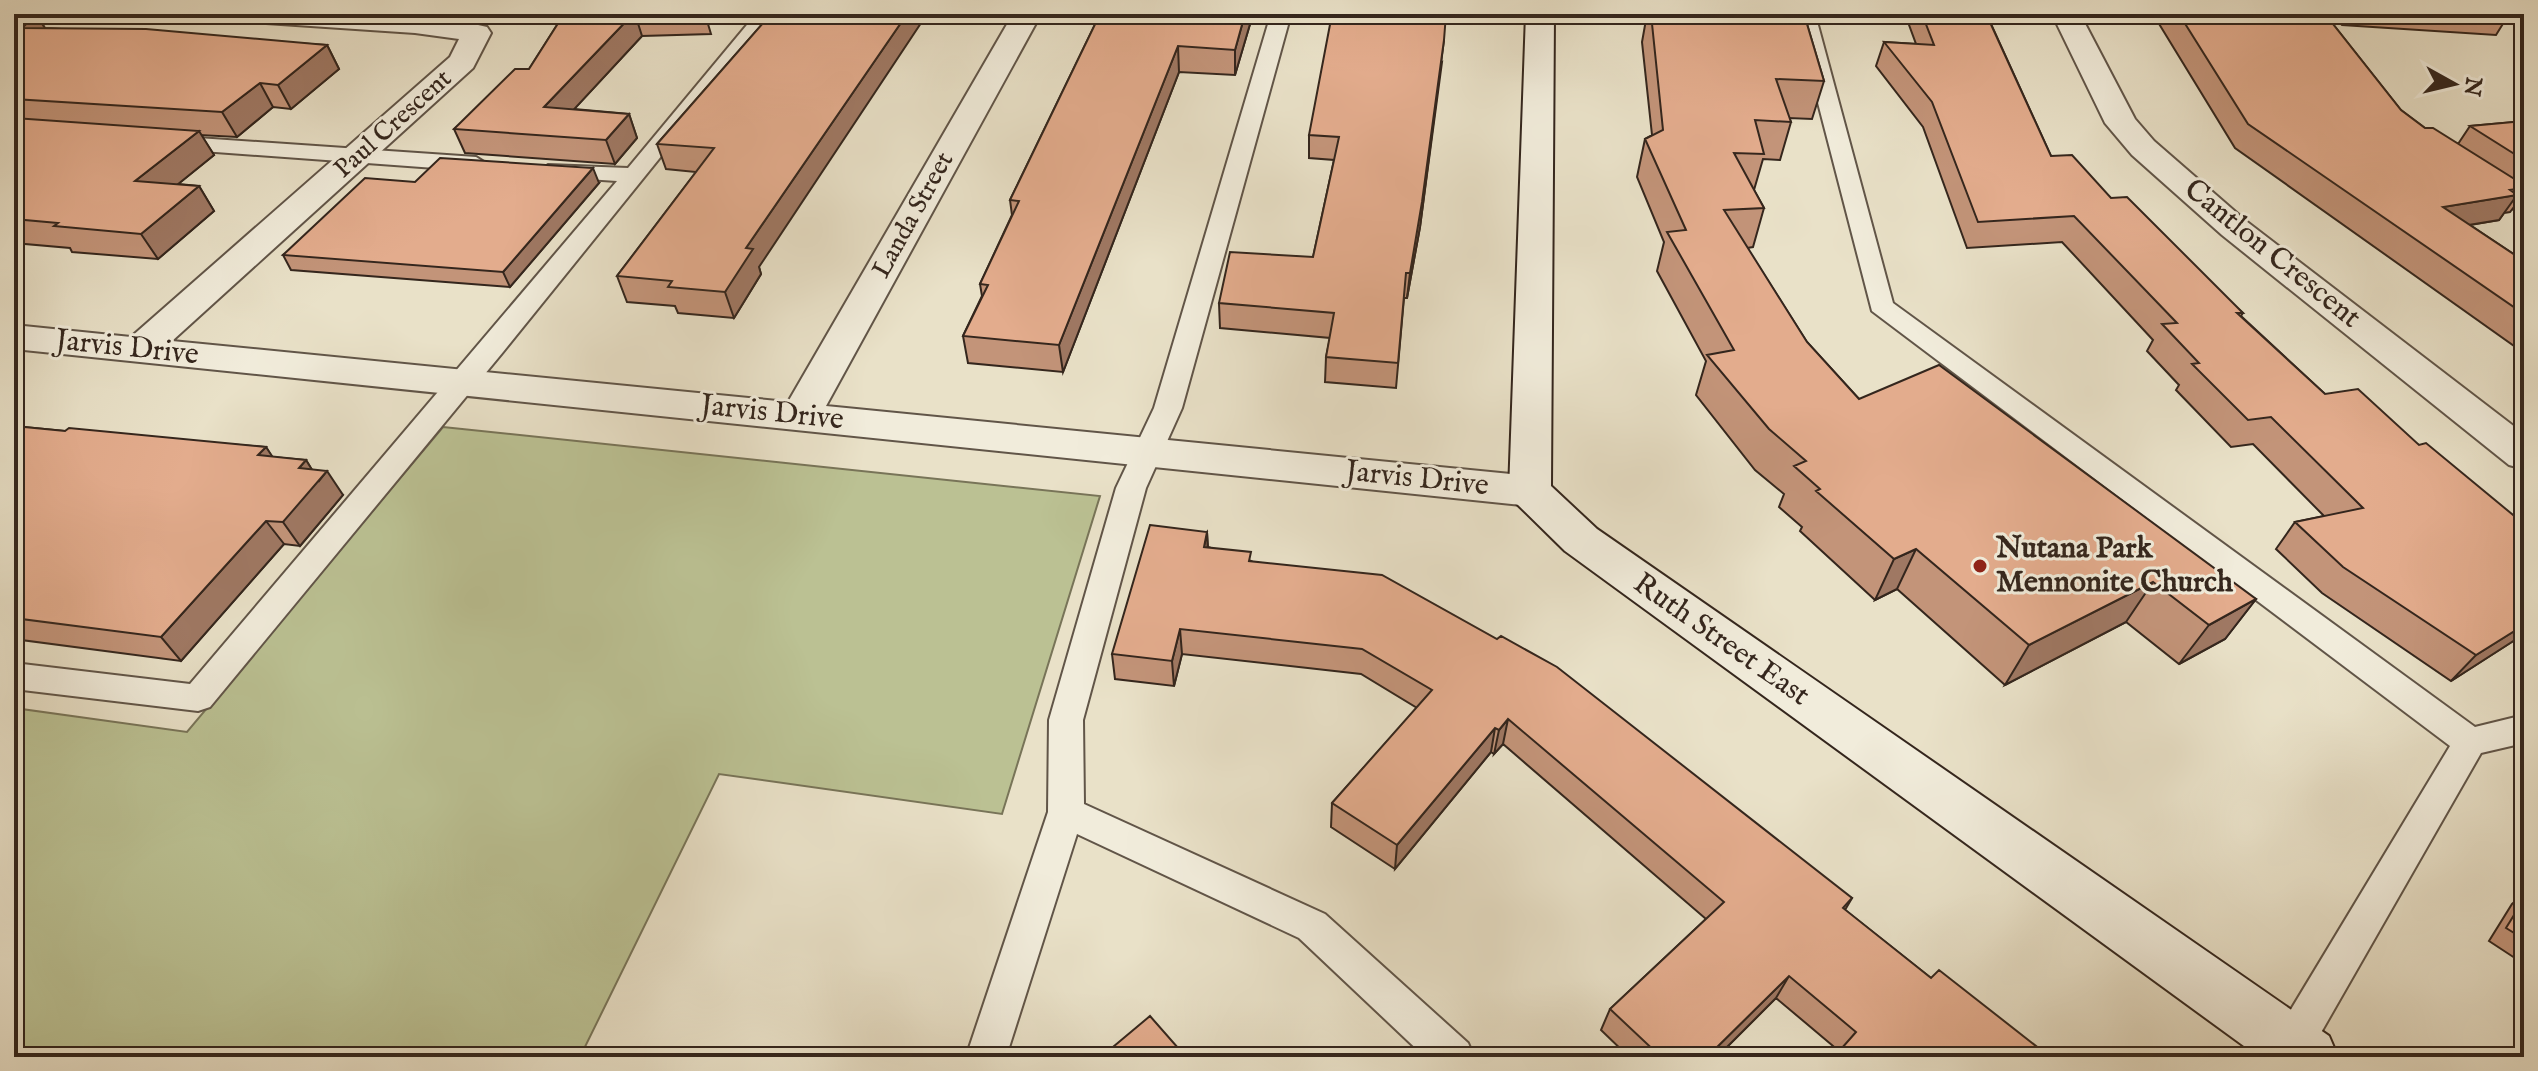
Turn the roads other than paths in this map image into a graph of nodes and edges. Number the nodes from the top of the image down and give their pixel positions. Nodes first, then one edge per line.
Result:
1 (266, 14) edge
2 (766, 14) edge
3 (1027, 14) edge
4 (1281, 14) edge
5 (1540, 14) edge
6 (1805, 14) edge
7 (2066, 14) edge
8 (142, 141) edge
9 (356, 156) junction
10 (498, 166) edge
11 (528, 168) edge
12 (2462, 168) edge
13 (633, 175) junction
14 (2524, 208) edge
15 (14, 337) edge
16 (141, 348) junction
17 (464, 382) junction
18 (800, 416) junction
19 (1148, 450) junction
20 (2524, 455) edge
21 (1530, 491) junction
22 (14, 676) edge
23 (2524, 729) edge
24 (2470, 742) junction
25 (1066, 812) junction
26 (2300, 1051) edge
27 (986, 1057) edge
28 (1454, 1057) edge

1 - 9 street, Paul Crescent
2 - 13 lane
3 - 18 street, Landa Street
4 - 19 lane
5 - 21 street
6 - 24 lane
7 - 20 street, Cantlon Crescent
8 - 9 lane
9 - 10 lane
9 - 16 street, Paul Crescent
11 - 13 lane
12 - 14 lane
13 - 17 lane
15 - 16 street, Jarvis Drive
16 - 17 street, Jarvis Drive
17 - 18 street, Jarvis Drive
17 - 22 lane
18 - 19 street, Jarvis Drive
19 - 21 street, Jarvis Drive
19 - 25 lane
21 - 26 street, Ruth Street East
23 - 24 lane
24 - 26 lane
25 - 27 lane
25 - 28 lane

